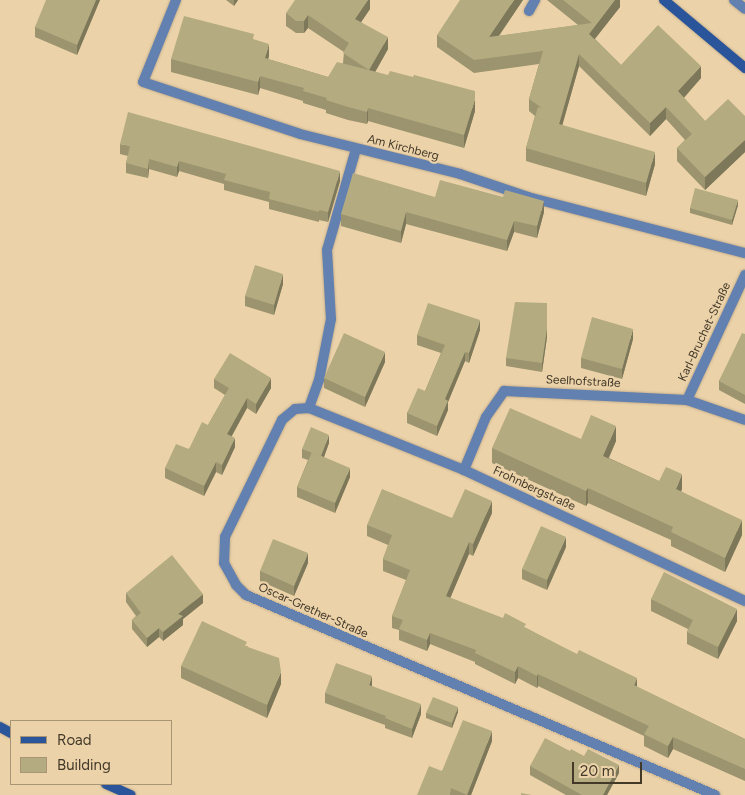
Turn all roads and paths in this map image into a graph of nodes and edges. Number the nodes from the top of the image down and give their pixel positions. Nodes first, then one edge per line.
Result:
1 (176, 0) edge
2 (535, 0) edge
3 (734, 0) edge
4 (668, 1) edge
5 (745, 9) edge
6 (529, 11) dead end
7 (745, 68) edge
8 (356, 149) junction
9 (745, 253) edge
10 (745, 275) edge
11 (687, 400) junction
12 (310, 408) junction
13 (745, 420) edge
14 (464, 470) junction
15 (745, 601) edge
16 (108, 785) edge
17 (109, 785) edge
18 (117, 795) edge
19 (131, 795) edge
20 (715, 795) edge

1 - 8 street, Am Kirchberg
2 - 6 street
3 - 5 street
4 - 7 street
8 - 9 street, Am Kirchberg
8 - 12 street
10 - 11 street, Karl-Bruchet-Straße
11 - 13 street, Seelhofstraße
11 - 14 street, Seelhofstraße
12 - 14 street, Frohnbergstraße
12 - 20 street, Oscar-Grether-Straße
14 - 15 street, Frohnbergstraße
16 - 18 street
17 - 19 street

